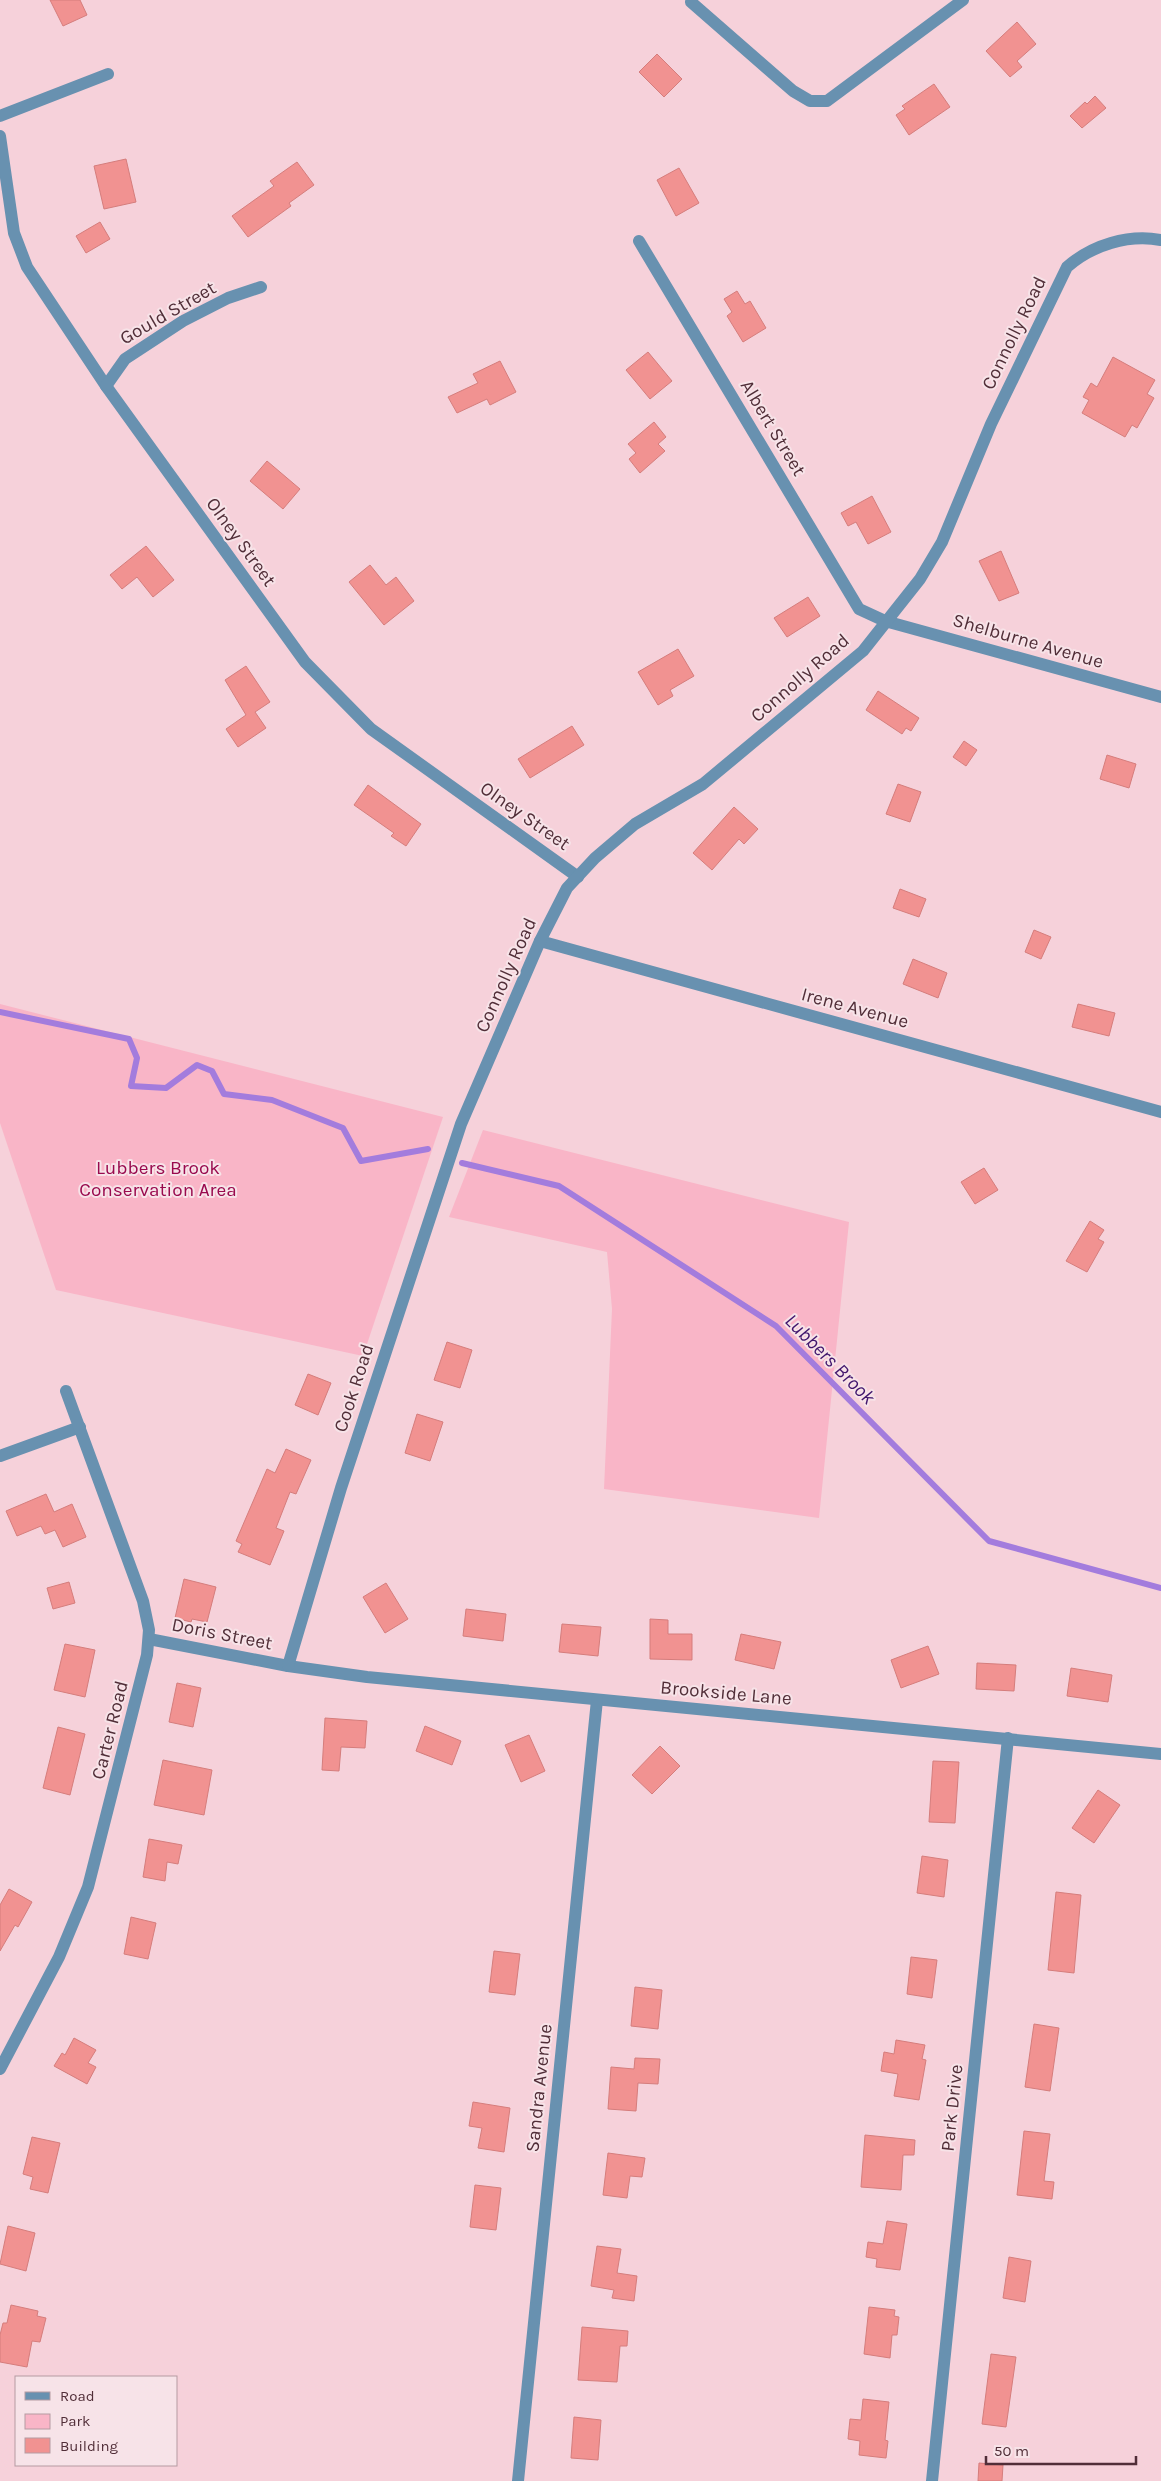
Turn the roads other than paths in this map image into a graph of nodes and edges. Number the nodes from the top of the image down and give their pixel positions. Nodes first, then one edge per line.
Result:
1 (963, 0) edge
2 (691, 2) dead end
3 (108, 74) dead end
4 (0, 116) edge
5 (0, 136) edge
6 (1161, 240) edge
7 (639, 241) dead end
8 (261, 287) dead end
9 (106, 386) junction
10 (886, 621) junction
11 (1161, 697) edge
12 (578, 877) junction
13 (540, 941) junction
14 (1161, 1112) edge
15 (461, 1124) joint
16 (66, 1391) dead end
17 (80, 1426) junction
18 (0, 1456) edge
19 (149, 1639) junction
20 (288, 1666) junction
21 (597, 1700) junction
22 (1008, 1738) junction
23 (1161, 1754) edge
24 (0, 2069) edge
25 (518, 2481) edge
26 (932, 2481) edge

1 - 2 street
3 - 4 street
5 - 9 street, Olney Street
6 - 10 street, Connolly Road
7 - 10 street, Albert Street
8 - 9 street, Gould Street
9 - 12 street, Olney Street
10 - 11 street, Shelburne Avenue
10 - 12 street, Connolly Road
12 - 13 street, Connolly Road
13 - 14 street, Irene Avenue
13 - 15 street, Connolly Road
15 - 20 street, Cook Road
16 - 17 street, Carter Road
17 - 18 street
17 - 19 street, Carter Road
19 - 20 street, Doris Street
19 - 24 street, Carter Road
20 - 21 street, Brookside Lane
21 - 22 street, Brookside Lane
21 - 25 street, Sandra Avenue
22 - 23 street, Brookside Lane
22 - 26 street, Park Drive

